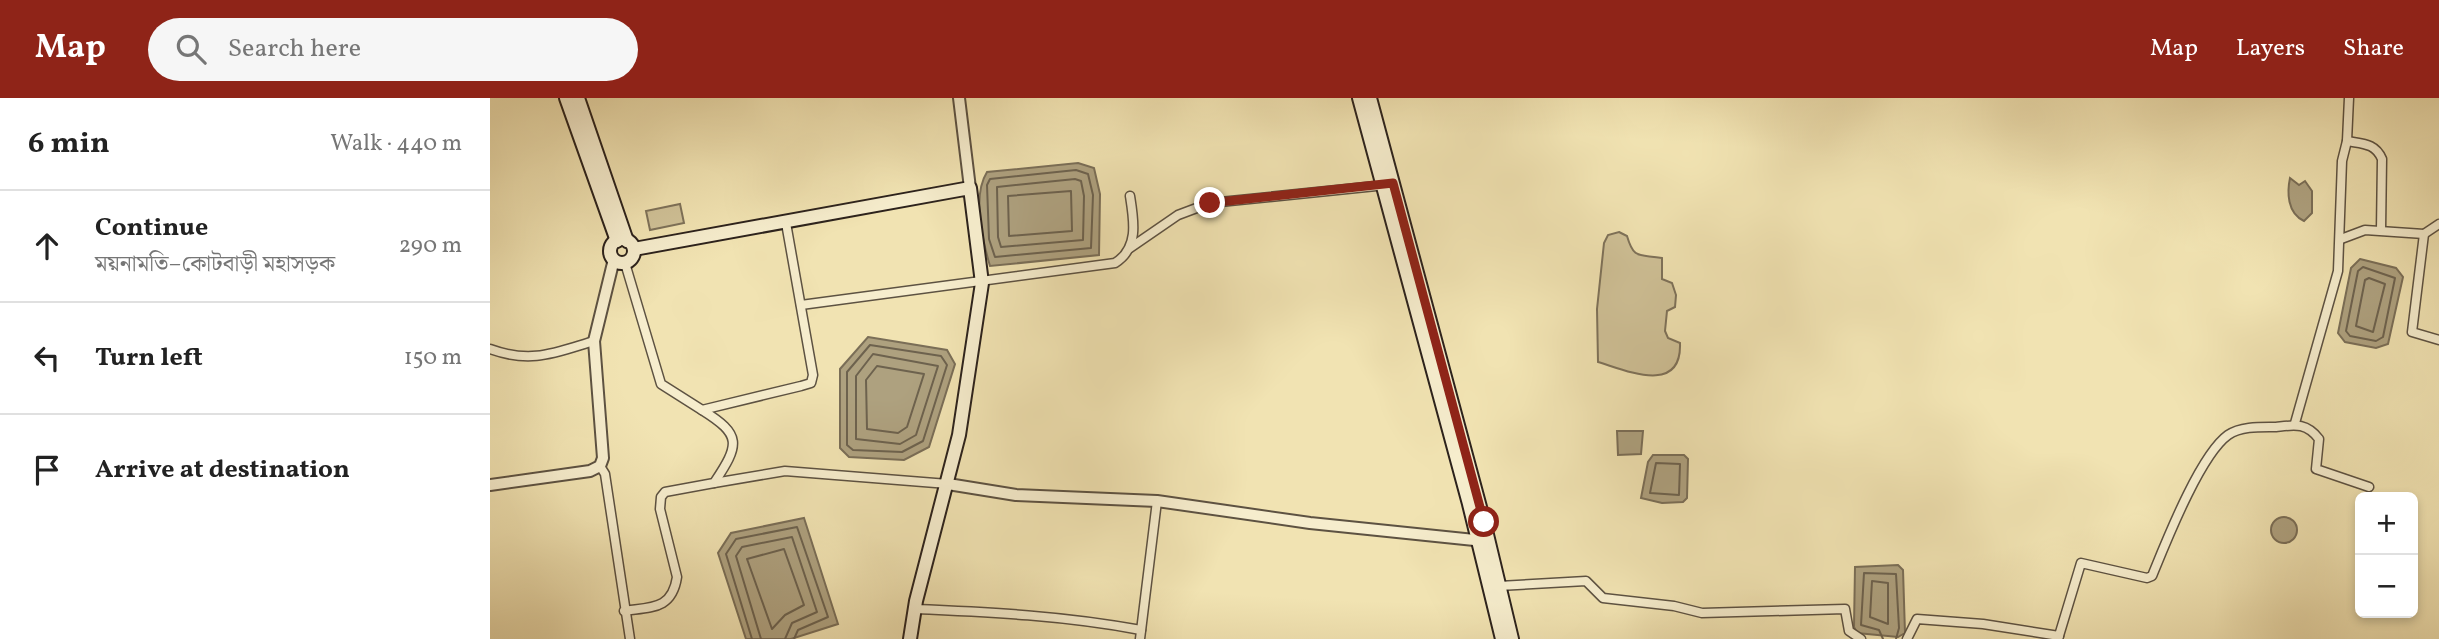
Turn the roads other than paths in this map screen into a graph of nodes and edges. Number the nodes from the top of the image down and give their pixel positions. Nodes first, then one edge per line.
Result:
1 (566, 98) edge
2 (578, 98) edge
3 (959, 98) edge
4 (1359, 98) edge
5 (1370, 98) edge
6 (2349, 98) edge
7 (2347, 141) junction
8 (1388, 185) junction
9 (970, 188) junction
10 (1130, 196) dead end
11 (786, 223) junction
12 (2439, 224) edge
13 (2381, 230) junction
14 (2424, 234) junction
15 (2341, 239) junction
16 (626, 244) junction
17 (1130, 248) junction
18 (619, 261) junction
19 (982, 283) junction
20 (801, 305) junction
21 (2439, 340) edge
22 (594, 341) junction
23 (490, 349) edge
24 (702, 410) junction
25 (2295, 423) junction
26 (600, 466) junction
27 (714, 483) junction
28 (948, 484) junction
29 (490, 485) edge
30 (2369, 487) dead end
31 (1157, 501) junction
32 (1483, 541) junction
33 (1499, 586) junction
34 (914, 609) junction
35 (624, 611) junction
36 (1141, 635) edge
37 (2058, 637) edge
38 (630, 639) edge
39 (910, 639) edge
40 (1502, 639) edge
41 (1512, 639) edge
42 (1861, 639) edge
43 (1907, 639) edge

1 - 16 main road
2 - 16 main road
3 - 9 street
4 - 8 main road
5 - 8 main road
6 - 7 street
7 - 13 street
7 - 15 street
8 - 17 street
8 - 32 main road
9 - 11 main road
9 - 19 main road
10 - 17 street
11 - 16 main road
11 - 20 street
12 - 14 street
13 - 14 street
13 - 15 street
14 - 21 street
15 - 25 street
16 - 18 main road
16 - 18 main road
17 - 19 street
18 - 22 street
18 - 24 street
19 - 20 street
19 - 28 main road
20 - 24 street
22 - 23 street
22 - 26 street
24 - 27 street
25 - 30 street
25 - 37 street
26 - 29 street
26 - 35 street
27 - 28 street
27 - 35 street
28 - 31 street
28 - 34 main road
31 - 32 street
31 - 36 street
32 - 33 main road
32 - 40 main road
33 - 41 main road
33 - 42 street
34 - 36 street
34 - 39 main road
35 - 38 street
37 - 43 street

